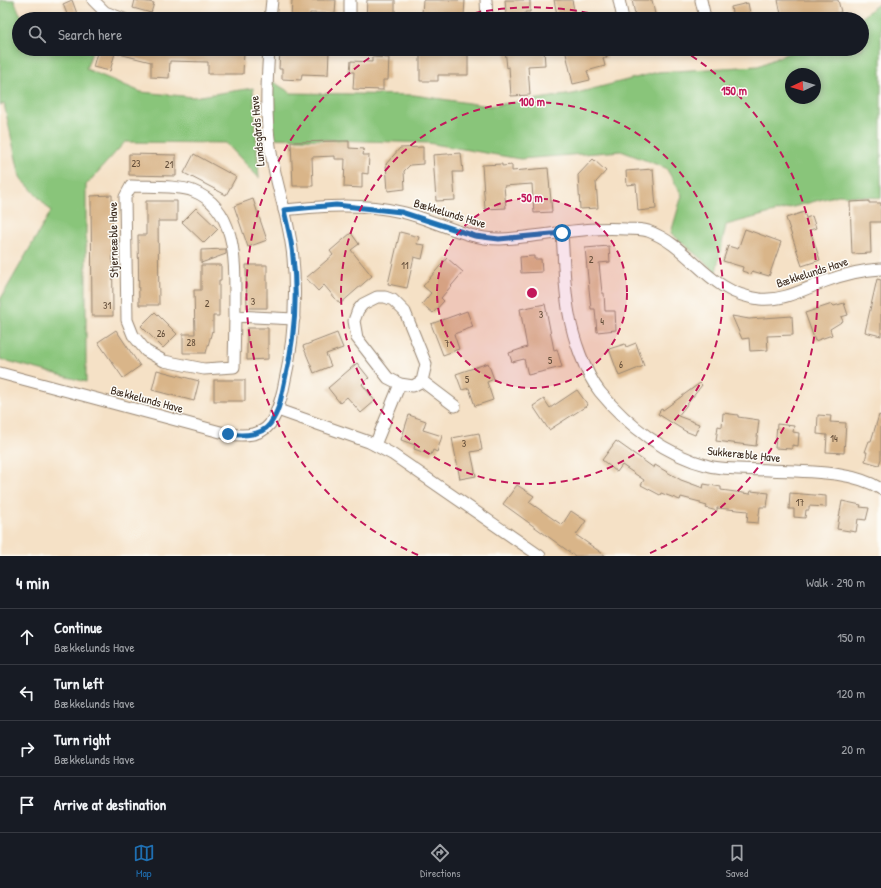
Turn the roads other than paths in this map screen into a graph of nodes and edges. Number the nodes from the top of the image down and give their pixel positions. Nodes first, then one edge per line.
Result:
1 (92, 0) edge
2 (272, 0) edge
3 (350, 0) edge
4 (486, 0) edge
5 (619, 0) edge
6 (701, 0) edge
7 (105, 12) edge
8 (271, 12) edge
9 (350, 12) edge
10 (487, 12) edge
11 (622, 12) edge
12 (704, 12) edge
13 (269, 56) edge
14 (284, 210) junction
15 (562, 233) junction
16 (881, 269) edge
17 (235, 316) junction
18 (294, 319) junction
19 (0, 373) edge
20 (422, 381) junction
21 (400, 384) junction
22 (455, 406) dead end
23 (278, 410) junction
24 (375, 445) junction
25 (881, 489) edge
26 (540, 556) edge

1 - 7 street
2 - 8 street
3 - 9 street
4 - 10 street
5 - 11 street
6 - 12 street
13 - 14 street, Lundsgårds Have
14 - 15 street, Bækkelunds Have
14 - 18 street, Bækkelunds Have
15 - 16 street, Bækkelunds Have
15 - 25 street, Sukkeræble Have
17 - 17 street, Stjerneæble Have
17 - 18 street
18 - 23 street, Bækkelunds Have
19 - 23 street, Bækkelunds Have
20 - 21 street
20 - 21 street
20 - 22 street
21 - 24 street
23 - 24 street
24 - 26 street

